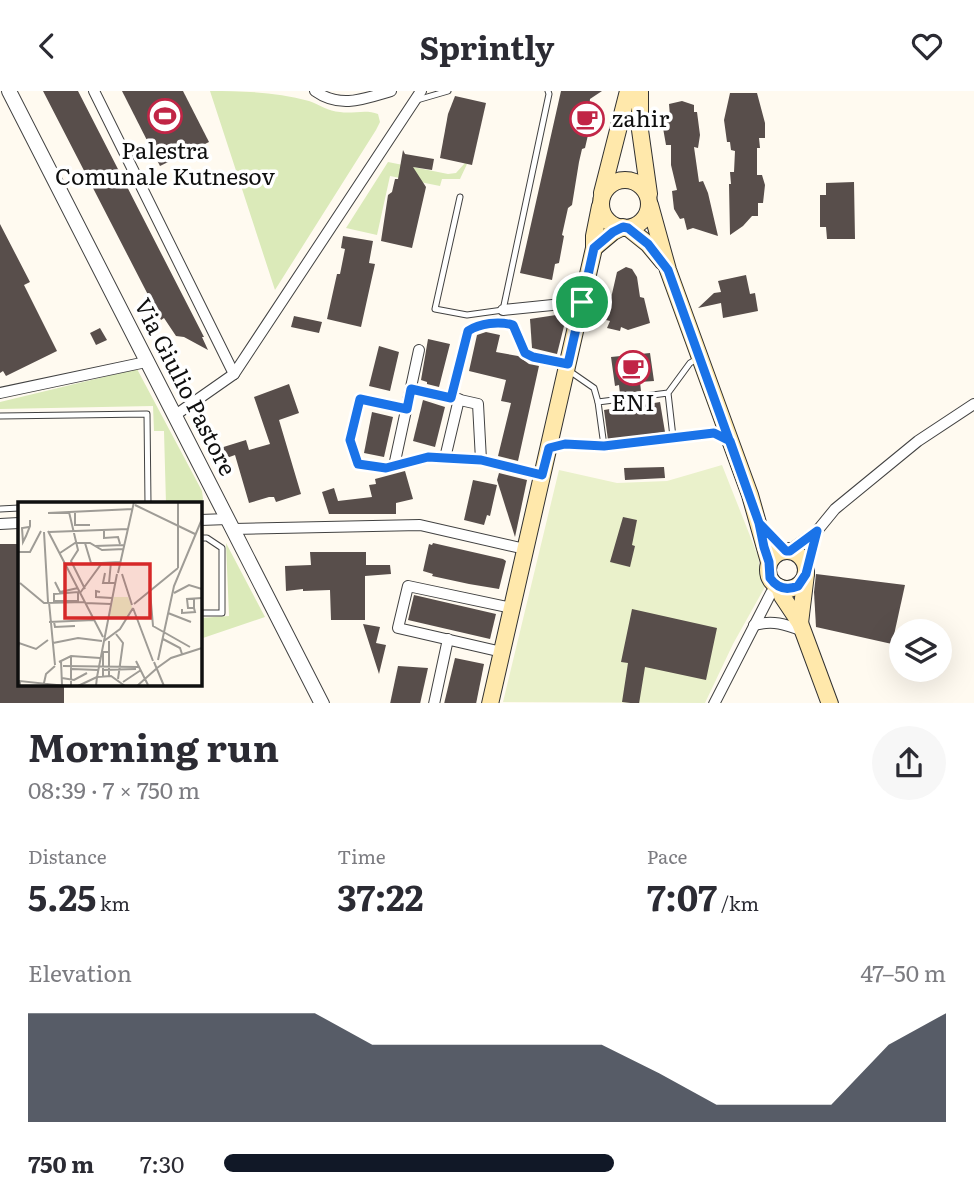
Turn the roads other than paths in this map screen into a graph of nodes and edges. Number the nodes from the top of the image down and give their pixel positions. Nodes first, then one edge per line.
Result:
1 (9, 91) edge
2 (94, 91) edge
3 (315, 91) edge
4 (391, 91) edge
5 (421, 91) edge
6 (447, 91) edge
7 (548, 91) edge
8 (628, 91) edge
9 (640, 91) edge
10 (414, 101) junction
11 (460, 197) dead end
12 (601, 199) junction
13 (649, 201) junction
14 (626, 227) junction
15 (594, 248) junction
16 (668, 270) junction
17 (582, 302) junction
18 (503, 310) junction
19 (419, 350) dead end
20 (700, 357) junction
21 (146, 362) junction
22 (567, 367) junction
23 (234, 374) junction
24 (411, 389) junction
25 (0, 393) edge
26 (668, 393) junction
27 (455, 398) junction
28 (598, 402) junction
29 (974, 404) edge
30 (407, 409) junction
31 (0, 416) edge
32 (174, 416) junction
33 (673, 437) junction
34 (730, 441) junction
35 (604, 446) junction
36 (549, 448) junction
37 (445, 458) junction
38 (481, 460) junction
39 (394, 466) junction
40 (542, 475) junction
41 (148, 502) edge
42 (0, 509) edge
43 (18, 509) edge
44 (201, 520) edge
45 (18, 523) edge
46 (759, 523) junction
47 (0, 524) edge
48 (231, 524) junction
49 (817, 531) junction
50 (201, 538) edge
51 (525, 549) junction
52 (788, 551) junction
53 (769, 562) junction
54 (806, 571) junction
55 (778, 587) junction
56 (512, 608) junction
57 (201, 613) edge
58 (754, 625) junction
59 (801, 627) junction
60 (448, 639) junction
61 (502, 652) junction
62 (322, 703) edge
63 (434, 703) edge
64 (490, 703) edge
65 (714, 703) edge
66 (830, 703) edge

1 - 21 street, Via Giulio Pastore
2 - 23 street
3 - 4 street
5 - 10 street
6 - 10 lane
7 - 18 lane
8 - 12 main road
9 - 13 main road
10 - 23 street
11 - 18 lane
12 - 13 main road
12 - 14 main road
12 - 15 main road
13 - 14 main road
13 - 16 main road
14 - 15 main road
14 - 16 main road
15 - 17 main road
16 - 20 main road
17 - 18 street
17 - 22 main road
19 - 24 street
20 - 26 lane
20 - 34 main road
21 - 25 street
21 - 32 street, Via Giulio Pastore
22 - 27 street
22 - 28 lane
22 - 36 main road
23 - 32 street
24 - 27 street
24 - 30 street
26 - 28 lane
26 - 33 lane
27 - 37 street
27 - 38 street
28 - 35 lane
29 - 49 street
30 - 39 street
30 - 39 street
31 - 41 lane
32 - 48 street, Via Giulio Pastore
33 - 34 lane
33 - 35 lane
34 - 46 main road
35 - 36 lane
36 - 40 main road
37 - 38 street
37 - 39 street
38 - 40 street
40 - 51 main road
42 - 43 lane
44 - 48 street
45 - 47 street
46 - 52 main road
46 - 53 main road
48 - 51 street
48 - 62 street, Via Giulio Pastore
49 - 52 street
49 - 54 street
50 - 57 lane
51 - 56 main road
52 - 53 main road
52 - 54 main road
53 - 55 main road
54 - 55 main road
54 - 59 main road
55 - 58 street
55 - 59 main road
56 - 60 street
56 - 61 main road
58 - 59 street
58 - 65 street
59 - 66 main road
60 - 61 street
60 - 63 street
61 - 64 main road

